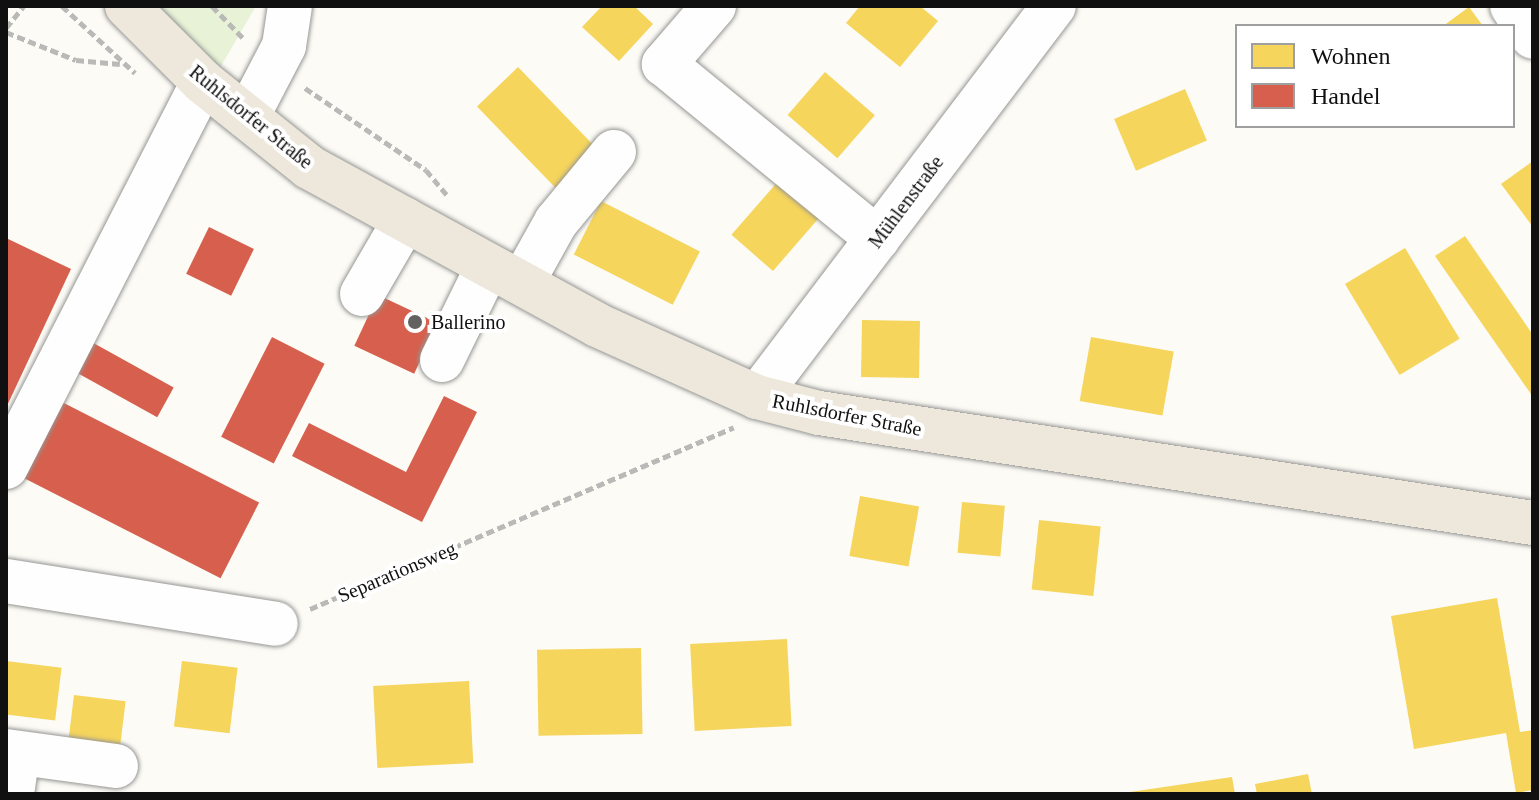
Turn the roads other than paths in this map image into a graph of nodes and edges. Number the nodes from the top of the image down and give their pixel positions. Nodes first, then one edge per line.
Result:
1 (127, 6) edge
2 (290, 6) edge
3 (714, 6) edge
4 (1054, 6) edge
5 (1512, 6) edge
6 (1533, 37) edge
7 (203, 82) junction
8 (247, 117) junction
9 (614, 152) dead end
10 (405, 220) junction
11 (878, 239) junction
12 (505, 274) junction
13 (362, 294) dead end
14 (442, 360) dead end
15 (757, 397) junction
16 (6, 467) edge
17 (1533, 523) edge
18 (6, 581) edge
19 (276, 624) road end
20 (12, 766) edge
21 (116, 766) dead end

1 - 7 main road, Ruhlsdorfer Straße
2 - 8 street
3 - 11 street
4 - 11 street, Mühlenstraße
5 - 6 street
7 - 8 main road, Ruhlsdorfer Straße
7 - 16 street
8 - 10 main road, Ruhlsdorfer Straße
9 - 12 street
10 - 12 main road, Ruhlsdorfer Straße
10 - 13 street
11 - 15 street, Mühlenstraße
12 - 14 street
12 - 15 main road, Ruhlsdorfer Straße
15 - 17 main road, Ruhlsdorfer Straße
18 - 19 street
20 - 21 street

